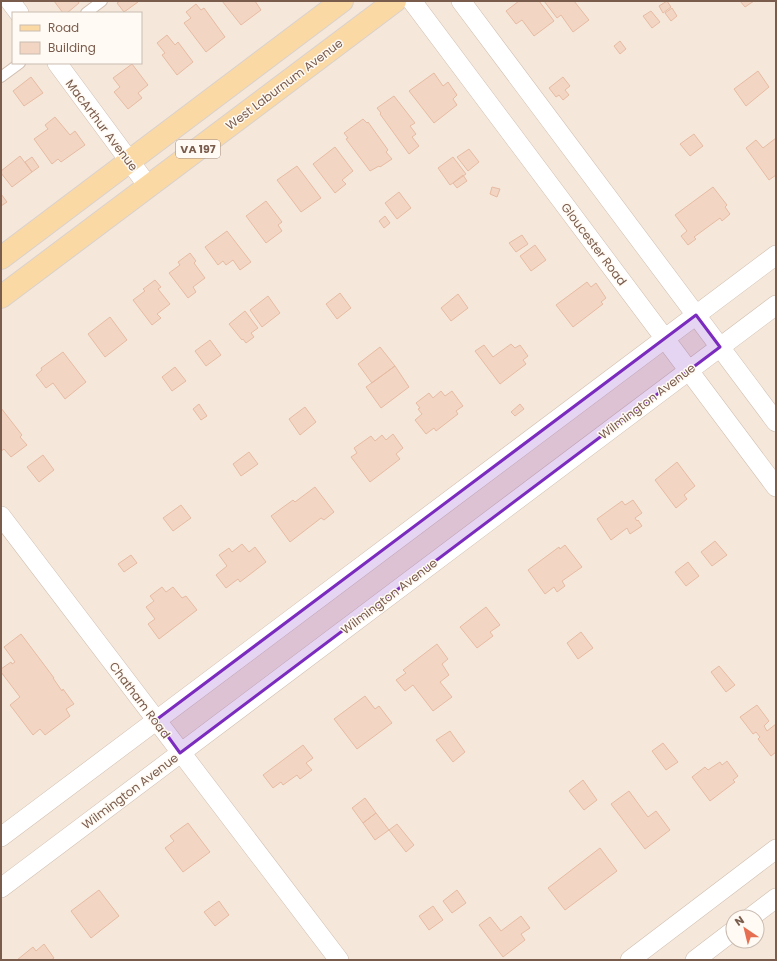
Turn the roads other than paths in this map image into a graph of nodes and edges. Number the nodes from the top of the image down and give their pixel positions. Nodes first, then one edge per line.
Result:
1 (10, 1) edge
2 (102, 1) edge
3 (342, 1) edge
4 (395, 1) edge
5 (412, 1) edge
6 (461, 1) edge
7 (18, 12) edge
8 (87, 12) edge
9 (19, 64) edge
10 (57, 64) edge
11 (1, 77) edge
12 (130, 161) junction
13 (148, 186) junction
14 (776, 255) edge
15 (1, 258) edge
16 (1, 297) edge
17 (776, 304) edge
18 (696, 315) junction
19 (664, 338) junction
20 (720, 347) junction
21 (688, 370) junction
22 (776, 422) edge
23 (776, 487) edge
24 (1, 516) edge
25 (156, 720) junction
26 (180, 753) junction
27 (1, 837) edge
28 (776, 849) edge
29 (1, 888) edge
30 (776, 898) edge
31 (762, 909) edge
32 (725, 937) edge
33 (339, 960) edge
34 (630, 960) edge
35 (695, 960) edge

1 - 7 street
2 - 8 lane
3 - 12 main road, VA 197
4 - 13 main road, West Laburnum Avenue / VA 197
5 - 19 street, Gloucester Road
6 - 18 street
9 - 11 lane
10 - 12 street, MacArthur Avenue
12 - 13 street, MacArthur Avenue
12 - 15 main road, VA 197
13 - 16 main road, West Laburnum Avenue / VA 197
14 - 18 street
17 - 20 street, Wilmington Avenue
18 - 19 street
18 - 20 street
19 - 21 street, Gloucester Road
19 - 25 street
20 - 21 street, Wilmington Avenue
20 - 22 street
21 - 23 street, Gloucester Road
21 - 26 street, Wilmington Avenue
24 - 25 street, Chatham Road
25 - 26 street, Chatham Road
25 - 27 street
26 - 29 street, Wilmington Avenue
26 - 33 street, Chatham Road
28 - 34 street
30 - 31 street
32 - 35 street

